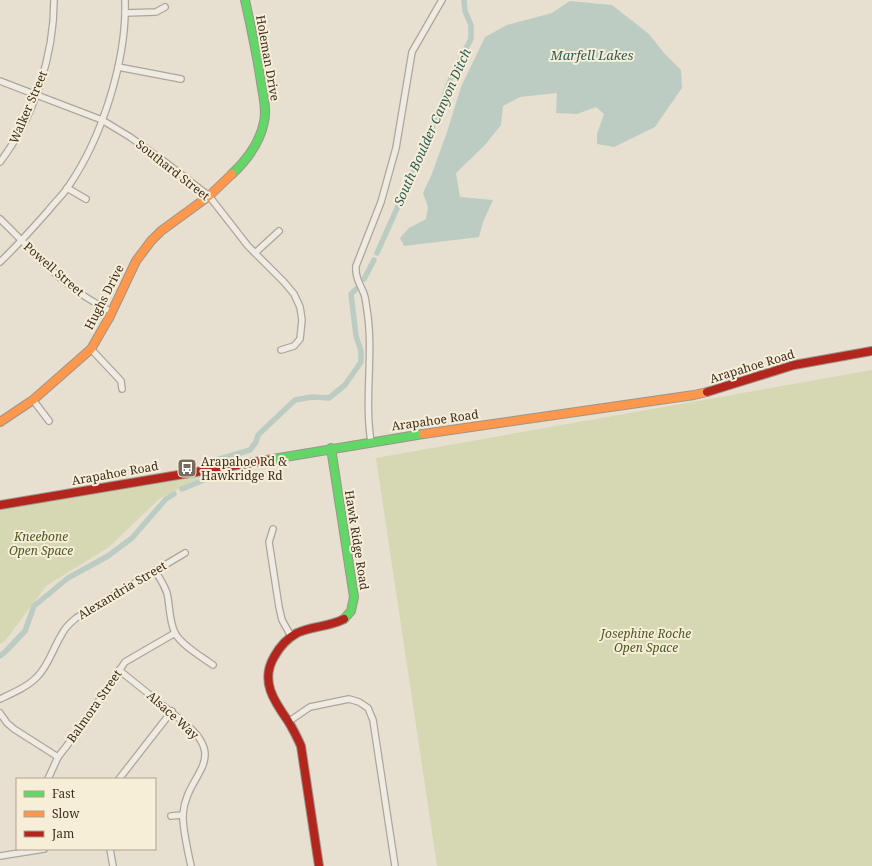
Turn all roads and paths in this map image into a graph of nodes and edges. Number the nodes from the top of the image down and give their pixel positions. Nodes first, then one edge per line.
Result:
1 (54, 0) edge
2 (125, 0) edge
3 (245, 0) edge
4 (442, 0) edge
5 (165, 7) dead end
6 (125, 13) junction
7 (118, 66) junction
8 (181, 79) dead end
9 (0, 82) edge
10 (36, 95) junction
11 (102, 120) junction
12 (0, 162) edge
13 (67, 188) junction
14 (209, 196) junction
15 (86, 199) dead end
16 (0, 219) edge
17 (279, 232) dead end
18 (22, 240) junction
19 (255, 253) junction
20 (0, 262) edge
21 (112, 312) junction
22 (91, 349) junction
23 (281, 350) dead end
24 (872, 351) edge
25 (122, 389) dead end
26 (33, 400) junction
27 (49, 421) dead end
28 (0, 422) edge
29 (371, 442) junction
30 (331, 448) junction
31 (0, 505) edge
32 (273, 529) dead end
33 (185, 553) dead end
34 (155, 571) junction
35 (175, 634) junction
36 (290, 636) junction
37 (213, 665) dead end
38 (119, 670) junction
39 (0, 699) edge
40 (172, 711) junction
41 (0, 713) edge
42 (288, 722) junction
43 (58, 757) junction
44 (48, 778) edge
45 (120, 778) edge
46 (183, 815) junction
47 (171, 816) dead end
48 (38, 850) edge
49 (110, 850) edge
50 (0, 856) edge
51 (112, 866) edge
52 (191, 866) edge
53 (319, 866) edge
54 (395, 866) edge

1 - 10 street, Walker Street
2 - 6 street
3 - 14 street, Holeman Drive
4 - 29 street
5 - 6 street
6 - 7 street
7 - 8 street
7 - 11 street
9 - 10 street, Southard Street
10 - 11 street, Southard Street
10 - 12 street, Walker Street
11 - 13 street
11 - 14 street, Southard Street
13 - 15 street
13 - 18 street
14 - 19 street, Southard Street
14 - 21 street, Hughs Drive
16 - 18 street, Powell Street
17 - 19 street
18 - 20 street
18 - 21 street, Powell Street
19 - 23 street, Southard Street
21 - 22 street, Hughs Drive
22 - 25 street
22 - 26 street, Hughs Drive
24 - 29 street, Arapahoe Road
26 - 27 street
26 - 28 street, Hughs Drive
29 - 30 street, Arapahoe Road
30 - 31 street, Arapahoe Road
30 - 36 street, Hawk Ridge Road
32 - 36 street
33 - 34 street, Alexandria Street
34 - 35 street
34 - 39 street, Alexandria Street
35 - 37 street
35 - 38 street, Balmora Street
36 - 42 street, Hawk Ridge Road
38 - 40 street, Alsace Way
38 - 43 street, Balmora Street
40 - 45 street
40 - 46 street, Alsace Way
41 - 43 street
42 - 53 street, Hawk Ridge Road
42 - 54 street
43 - 44 street, Balmora Street
46 - 47 street
46 - 52 street, Alsace Way
48 - 50 street
49 - 51 street

